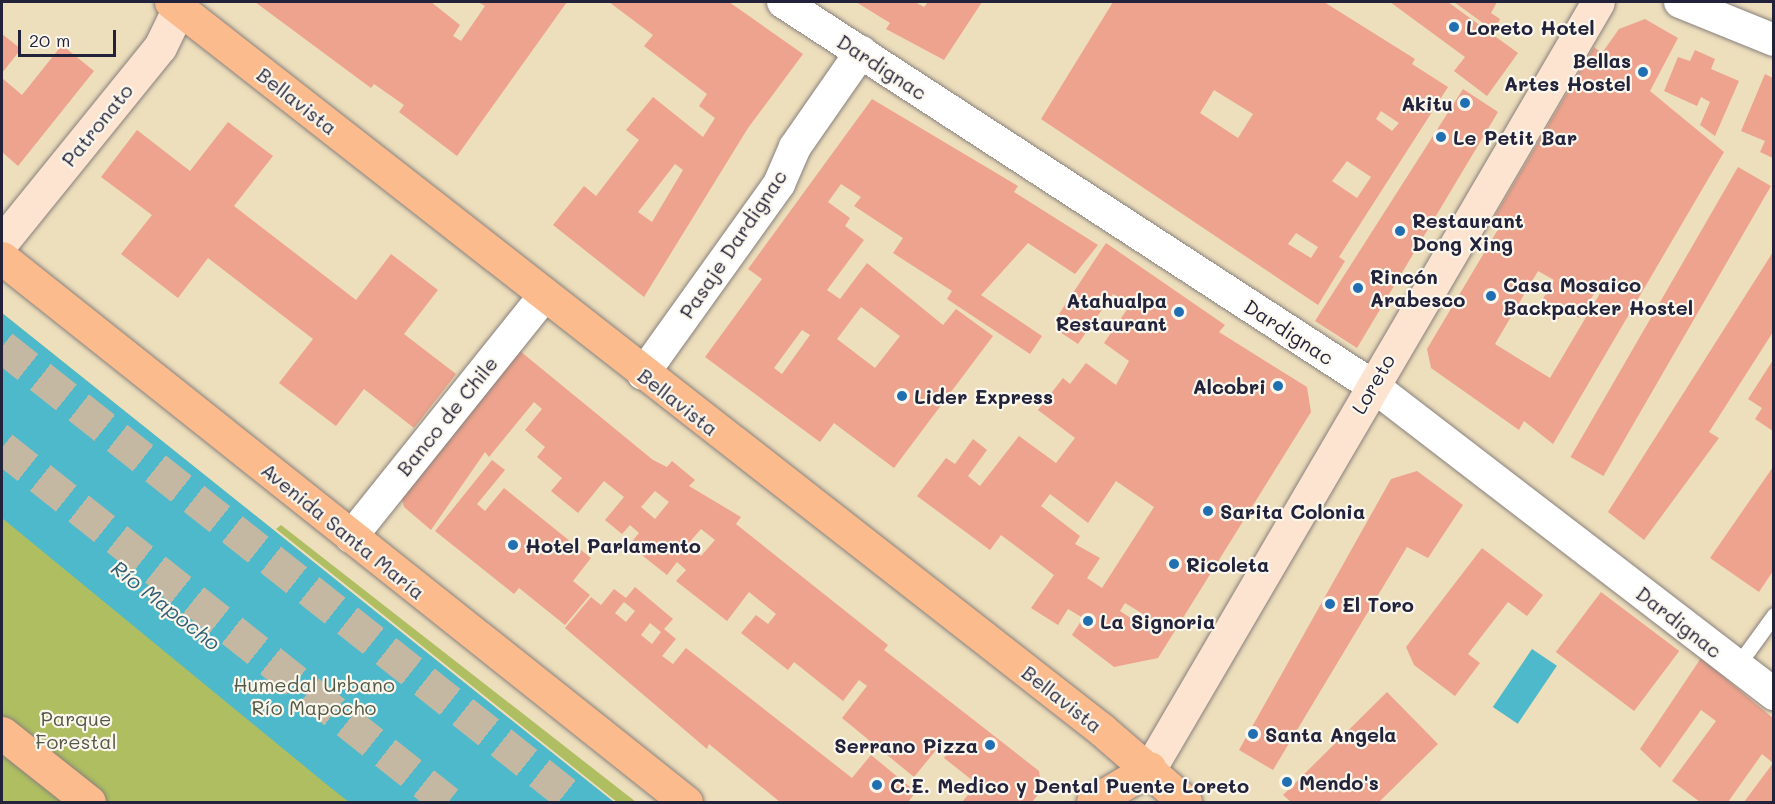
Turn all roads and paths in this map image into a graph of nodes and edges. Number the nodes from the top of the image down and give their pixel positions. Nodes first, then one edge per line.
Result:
1 (783, 2) edge
2 (1598, 2) edge
3 (1680, 2) edge
4 (177, 4) edge
5 (1773, 40) edge
6 (861, 52) junction
7 (2, 242) edge
8 (2, 258) edge
9 (544, 296) junction
10 (643, 374) junction
11 (1372, 386) junction
12 (351, 537) junction
13 (1773, 615) edge
14 (1737, 666) junction
15 (1773, 694) edge
16 (2, 733) edge
17 (1150, 768) junction
18 (89, 802) edge
19 (686, 802) edge
20 (1093, 802) edge
21 (1141, 802) edge
22 (1185, 802) edge

1 - 6 street, Dardignac
2 - 11 main road, Loreto
3 - 5 street
4 - 7 main road, Patronato
4 - 9 main road, Bellavista
6 - 10 street, Pasaje Dardignac
6 - 11 street, Dardignac
8 - 12 main road, Avenida Santa María
9 - 10 main road, Bellavista
9 - 12 street, Banco de Chile
10 - 17 main road, Bellavista
11 - 14 street, Dardignac
11 - 17 main road, Loreto
12 - 19 main road, Avenida Santa María
13 - 14 lane
14 - 15 street, Dardignac
16 - 18 main road
17 - 20 main road, Loreto
17 - 21 main road, Loreto
17 - 22 main road, Bellavista

